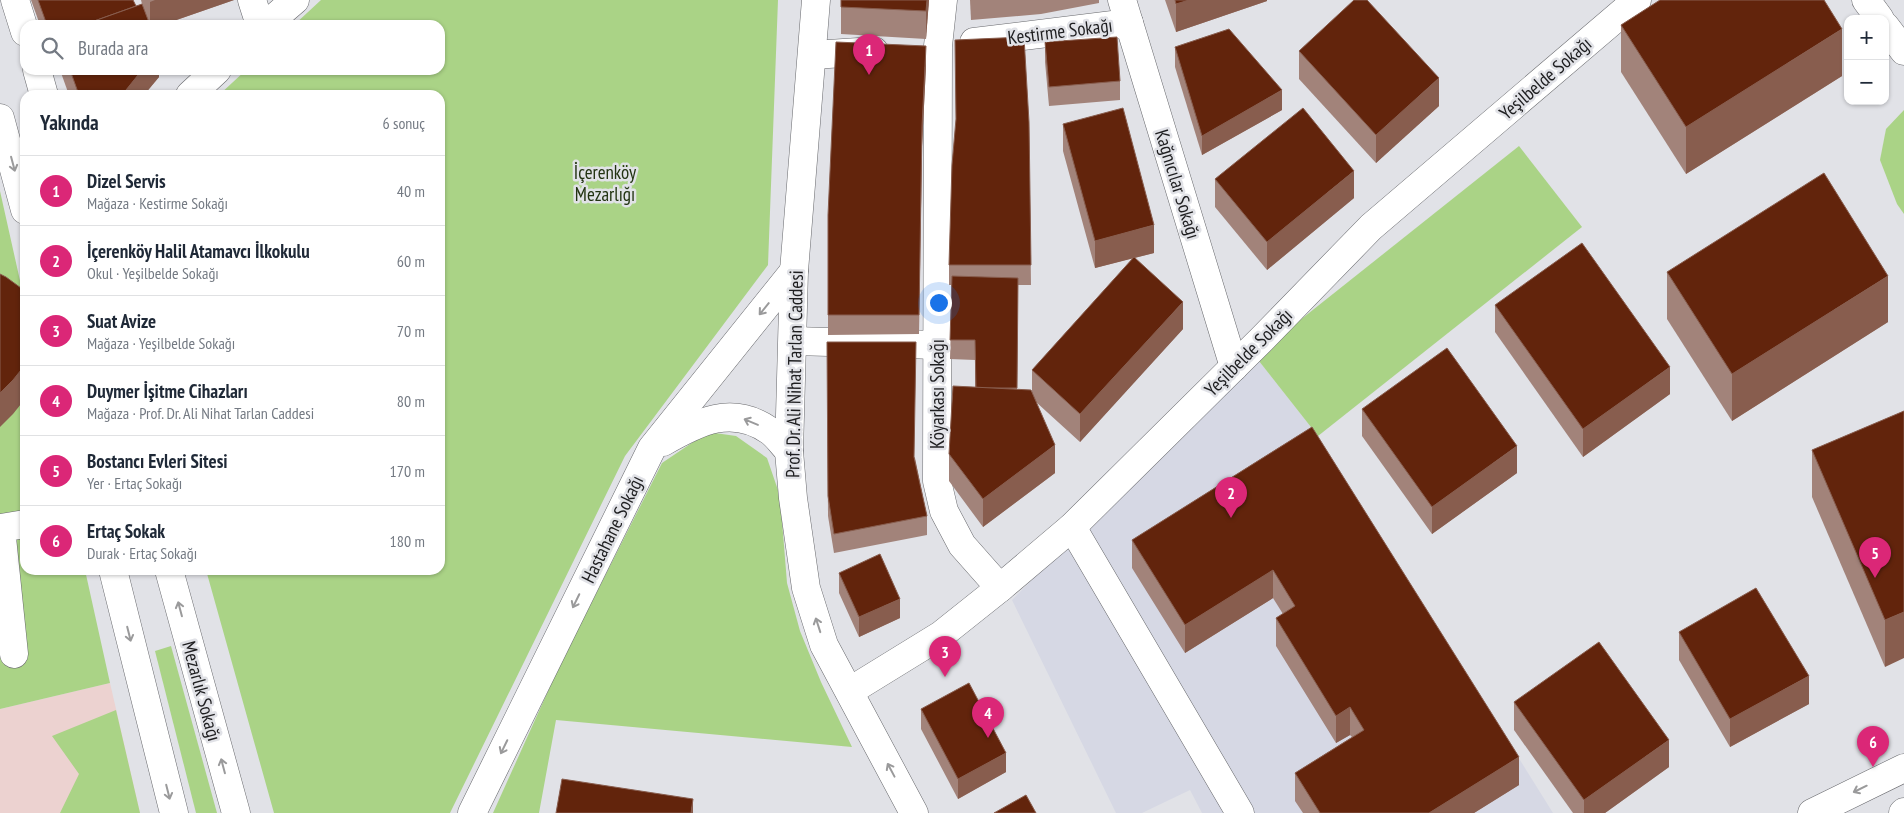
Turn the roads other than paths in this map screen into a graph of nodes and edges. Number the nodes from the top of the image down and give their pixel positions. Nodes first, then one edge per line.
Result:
1 (15, 0) edge
2 (252, 0) edge
3 (295, 0) edge
4 (816, 0) edge
5 (943, 0) edge
6 (1637, 0) edge
7 (1866, 0) edge
8 (1126, 11) edge
9 (1877, 15) edge
10 (21, 20) edge
11 (258, 20) edge
12 (272, 20) edge
13 (1889, 31) edge
14 (938, 46) junction
15 (1904, 51) edge
16 (813, 55) junction
17 (38, 75) edge
18 (212, 75) edge
19 (43, 90) edge
20 (195, 90) edge
21 (0, 118) edge
22 (20, 192) edge
23 (794, 272) junction
24 (794, 341) junction
25 (938, 345) junction
26 (1234, 367) junction
27 (652, 448) junction
28 (789, 451) junction
29 (20, 525) edge
30 (1072, 527) junction
31 (114, 575) edge
32 (170, 575) edge
33 (1000, 588) junction
34 (14, 654) dead end
35 (850, 691) junction
36 (1904, 768) edge
37 (174, 813) edge
38 (236, 813) edge
39 (472, 813) edge
40 (914, 813) edge
41 (1240, 813) edge
42 (1812, 813) edge

1 - 10 street
2 - 11 street
3 - 12 street
4 - 16 street, Prof. Dr. Ali Nihat Tarlan Caddesi
5 - 14 street, Köyarkası Sokağı
6 - 26 street, Yeşilbelde Sokağı
7 - 9 street
8 - 14 street, Kestirme Sokağı
8 - 26 street, Kağnıcılar Sokağı
13 - 15 street
14 - 16 street, Kestirme Sokağı
14 - 25 street, Köyarkası Sokağı
16 - 23 street, Prof. Dr. Ali Nihat Tarlan Caddesi
17 - 19 street
18 - 20 street
21 -> 22 street
23 - 24 street, Prof. Dr. Ali Nihat Tarlan Caddesi
23 -> 27 street, Hastahane Sokağı
24 - 25 street
24 - 28 street, Prof. Dr. Ali Nihat Tarlan Caddesi
25 - 33 street, Köyarkası Sokağı
26 - 30 street, Yeşilbelde Sokağı
28 -> 27 street
27 -> 39 street, Hastahane Sokağı
35 -> 28 street, Prof. Dr. Ali Nihat Tarlan Caddesi
29 - 34 street
30 - 33 street, Yeşilbelde Sokağı
30 - 41 street
31 -> 37 street
38 -> 32 street, Mezarlık Sokağı
33 - 35 street, Yeşilbelde Sokağı
40 -> 35 street, Prof. Dr. Ali Nihat Tarlan Caddesi
36 -> 42 street

